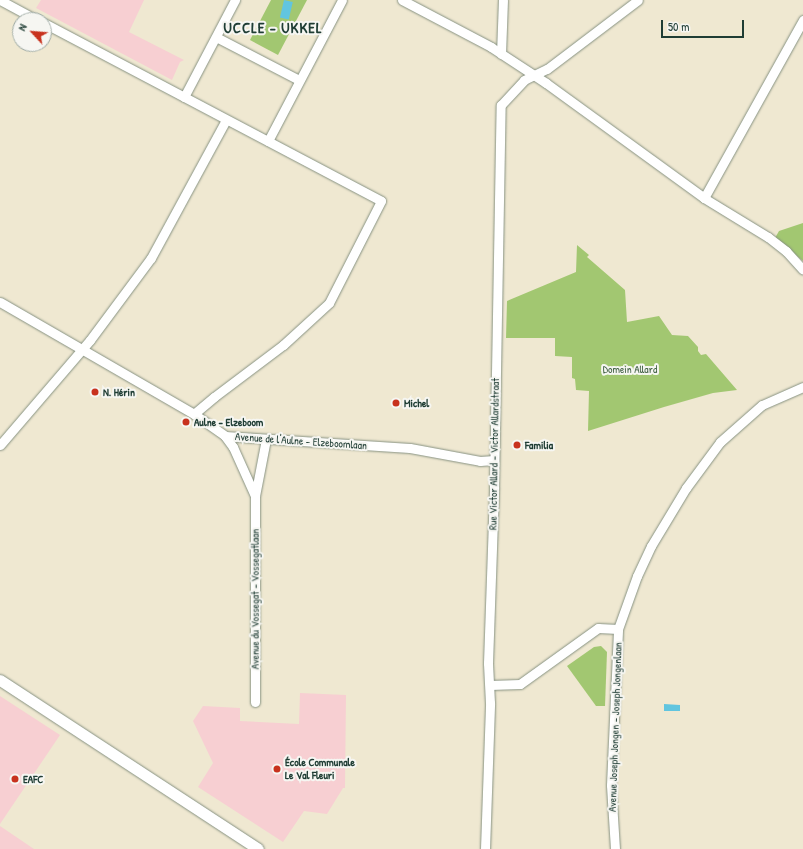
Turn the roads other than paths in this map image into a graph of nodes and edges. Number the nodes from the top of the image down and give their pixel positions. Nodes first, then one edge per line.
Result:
1 (0, 0) edge
2 (235, 0) edge
3 (342, 0) edge
4 (402, 0) edge
5 (503, 0) edge
6 (638, 0) edge
7 (23, 12) edge
8 (803, 20) edge
9 (52, 27) edge
10 (216, 37) junction
11 (501, 54) junction
12 (534, 75) junction
13 (299, 80) junction
14 (184, 97) junction
15 (226, 120) junction
16 (268, 142) junction
17 (704, 198) junction
18 (803, 270) edge
19 (0, 302) edge
20 (81, 349) junction
21 (803, 387) edge
22 (194, 414) junction
23 (225, 436) junction
24 (266, 439) junction
25 (0, 445) edge
26 (494, 460) junction
27 (255, 496) junction
28 (618, 629) junction
29 (0, 680) edge
30 (490, 685) junction
31 (255, 702) dead end
32 (258, 849) edge
33 (485, 849) edge
34 (615, 849) edge

1 - 7 street
2 - 10 street
3 - 13 street
4 - 11 street
5 - 11 street
6 - 12 street, Rue Victor Allard - Victor Allardstraat
8 - 17 street
9 - 14 street
10 - 13 street
10 - 14 street
11 - 12 street
12 - 17 street
12 - 26 street, Rue Victor Allard - Victor Allardstraat
13 - 16 street
14 - 15 street
15 - 16 street
15 - 20 street
16 - 22 street
17 - 18 street
19 - 20 street, Avenue de l'Aulne - Elzeboomlaan
20 - 22 street, Avenue de l'Aulne - Elzeboomlaan
20 - 25 street
21 - 28 street, Avenue Joseph Jongen - Joseph Jongenlaan
22 - 23 street, Avenue de l'Aulne - Elzeboomlaan
23 - 24 street, Avenue de l'Aulne - Elzeboomlaan
23 - 27 street, Avenue du Vossegat - Vossegatlaan
24 - 26 street, Avenue de l'Aulne - Elzeboomlaan
24 - 27 street, Avenue du Vossegat - Vossegatlaan
26 - 30 street, Rue Victor Allard - Victor Allardstraat
27 - 31 street, Avenue du Vossegat - Vossegatlaan
28 - 30 street
28 - 34 street, Avenue Joseph Jongen - Joseph Jongenlaan
29 - 32 street
30 - 33 street, Rue Victor Allard - Victor Allardstraat

